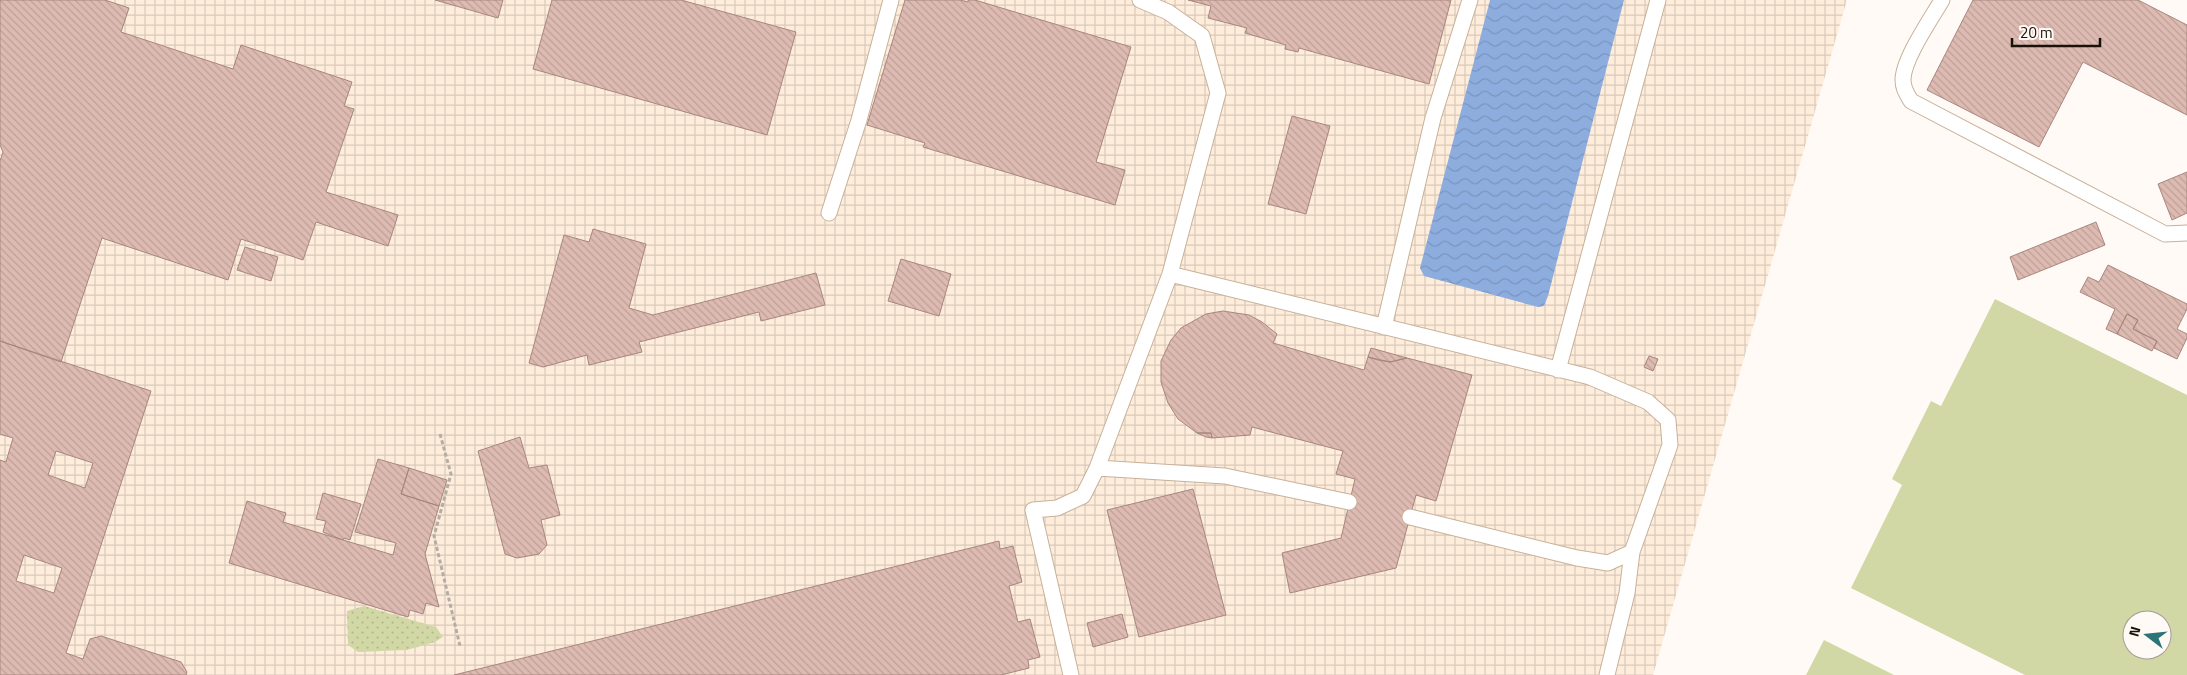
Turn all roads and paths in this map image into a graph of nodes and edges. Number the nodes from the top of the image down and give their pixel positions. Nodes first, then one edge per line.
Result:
1 (891, 0) edge
2 (1140, 0) edge
3 (1470, 0) edge
4 (1658, 0) edge
5 (1942, 0) edge
6 (829, 213) dead end
7 (2187, 233) edge
8 (1170, 274) junction
9 (1384, 326) junction
10 (1558, 370) junction
11 (440, 434) dead end
12 (1097, 468) junction
13 (1350, 502) dead end
14 (1410, 517) dead end
15 (1632, 552) junction
16 (460, 646) dead end
17 (1071, 675) edge
18 (1607, 675) edge

1 - 6 lane
2 - 8 lane
3 - 9 lane
4 - 10 lane
5 - 7 lane
8 - 9 lane
8 - 12 lane
9 - 10 lane
10 - 15 lane
11 - 16 path
12 - 13 lane
12 - 17 lane
14 - 15 lane
15 - 18 lane

